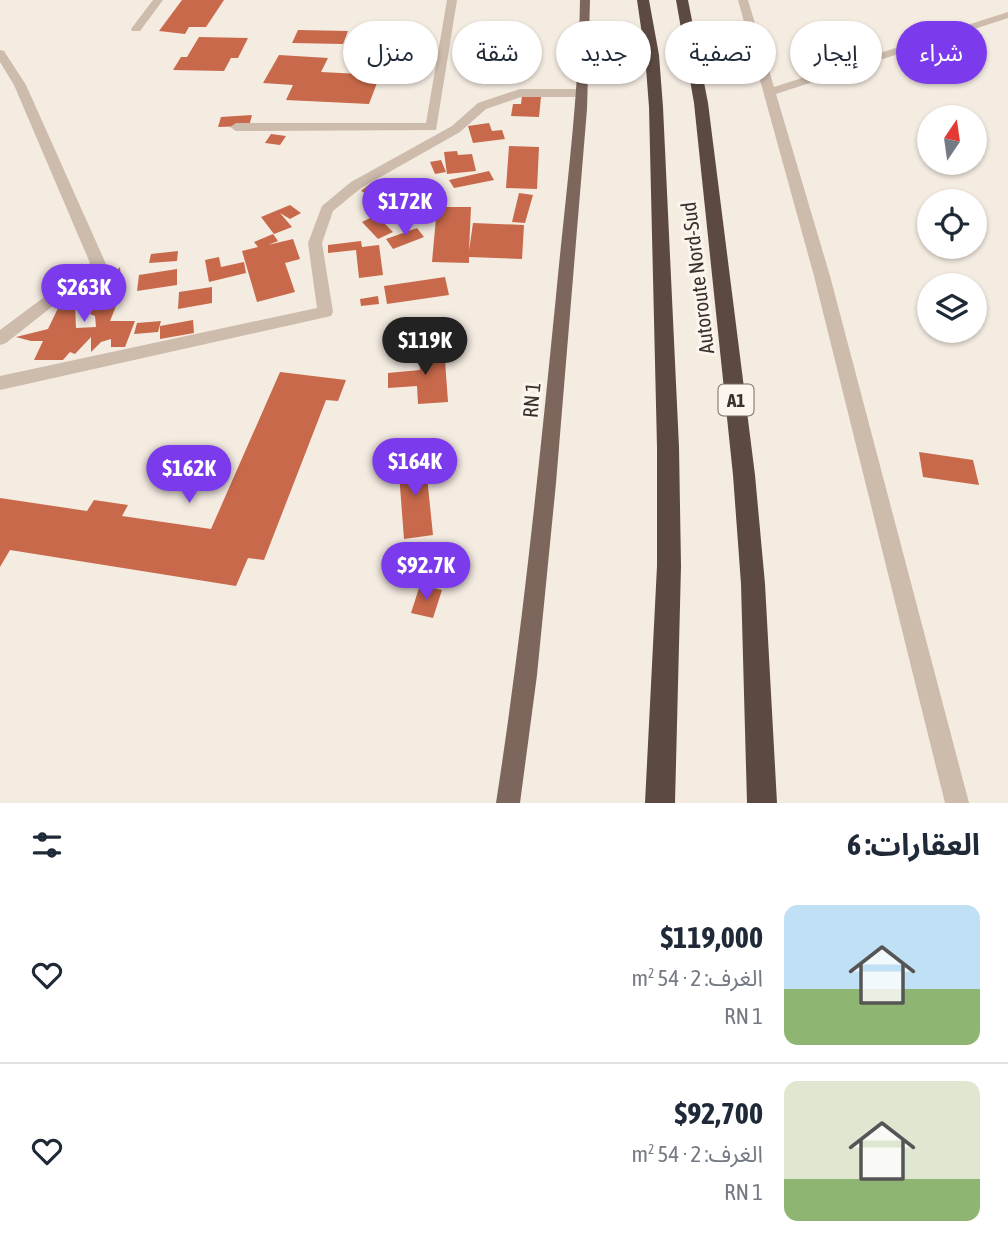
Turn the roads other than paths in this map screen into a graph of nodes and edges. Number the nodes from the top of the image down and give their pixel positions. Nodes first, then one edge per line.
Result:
1 (158, 0) edge
2 (452, 0) edge
3 (585, 0) edge
4 (643, 0) edge
5 (681, 0) edge
6 (743, 0) edge
7 (1008, 15) edge
8 (136, 29) dead end
9 (0, 53) edge
10 (771, 92) junction
11 (582, 93) junction
12 (236, 127) dead end
13 (0, 339) edge
14 (0, 383) edge
15 (509, 803) edge
16 (660, 803) edge
17 (762, 803) edge
18 (957, 803) edge

1 - 8 street
2 - 12 street
3 - 11 main road, RN 1
4 - 16 highway, Autoroute Nord-Sud
5 - 17 highway, Autoroute Nord-Sud / A1
6 - 10 street
7 - 10 street
9 - 13 street
10 - 18 street
11 - 14 street
11 - 15 main road, RN 1

